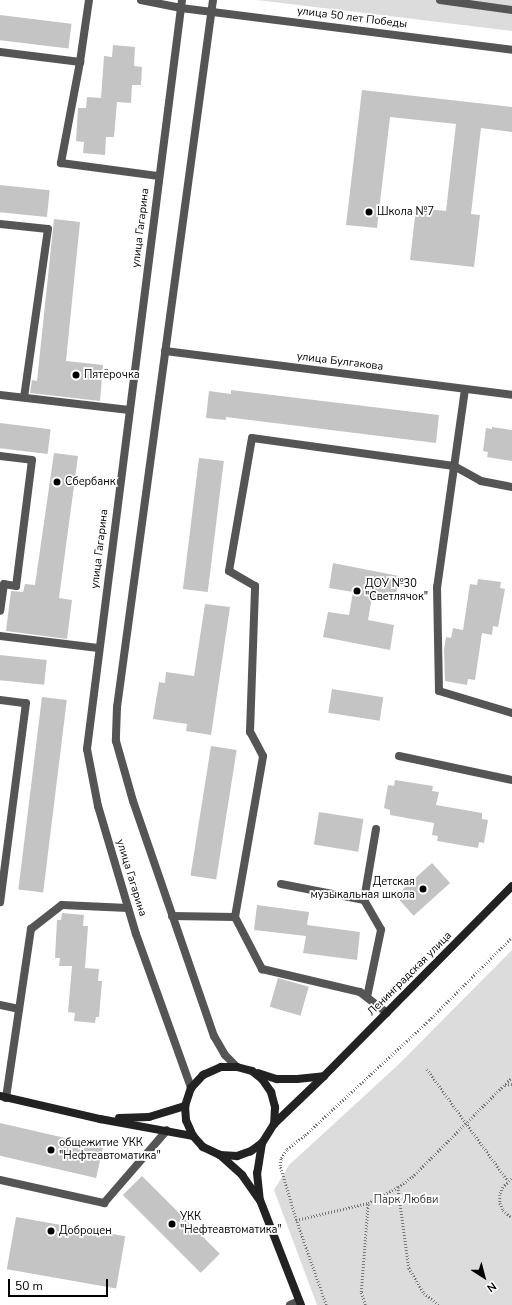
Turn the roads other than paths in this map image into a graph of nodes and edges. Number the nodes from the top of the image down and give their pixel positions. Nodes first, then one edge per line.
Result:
1 (89, 0) edge
2 (141, 0) edge
3 (214, 0) edge
4 (440, 0) edge
5 (181, 4) edge
6 (512, 10) edge
7 (212, 11) junction
8 (512, 50) edge
9 (0, 52) edge
10 (80, 62) junction
11 (159, 176) junction
12 (0, 224) edge
13 (165, 351) junction
14 (466, 389) junction
15 (0, 395) edge
16 (512, 395) edge
17 (24, 397) junction
18 (129, 410) junction
19 (0, 456) edge
20 (454, 466) junction
21 (512, 486) edge
22 (0, 610) edge
23 (0, 636) edge
24 (98, 648) junction
25 (0, 700) edge
26 (512, 713) edge
27 (399, 756) dead end
28 (512, 780) edge
29 (376, 830) dead end
30 (281, 884) dead end
31 (512, 886) edge
32 (364, 900) junction
33 (0, 902) edge
34 (128, 908) junction
35 (172, 916) junction
36 (235, 916) junction
37 (367, 997) junction
38 (0, 1005) edge
39 (19, 1010) junction
40 (387, 1013) junction
41 (238, 1066) junction
42 (252, 1072) junction
43 (324, 1076) junction
44 (191, 1088) junction
45 (3, 1097) edge
46 (186, 1106) junction
47 (100, 1119) junction
48 (274, 1124) junction
49 (167, 1130) junction
50 (193, 1136) junction
51 (262, 1143) junction
52 (220, 1155) junction
53 (0, 1180) edge
54 (260, 1200) junction
55 (300, 1303) edge
56 (290, 1305) edge

1 - 10 street
2 - 5 street, улица 50 лет Победы
3 - 7 street
4 - 6 street
5 - 7 street, улица 50 лет Победы
5 - 11 street, улица Гагарина
7 - 8 street, улица 50 лет Победы
7 - 13 street
9 - 10 street
10 - 11 street
11 - 18 street, улица Гагарина
12 - 17 street
13 - 14 street, улица Булгакова
13 - 35 street
14 - 16 street, улица Булгакова
14 - 20 street
15 - 17 street
17 - 18 street
18 - 24 street, улица Гагарина
19 - 22 street
20 - 21 street
20 - 26 street
20 - 36 street
23 - 24 street
24 - 34 street, улица Гагарина
25 - 33 street
27 - 28 street
29 - 32 street
30 - 32 street
31 - 40 main road, Ленинградская улица
32 - 37 street
34 - 39 street
34 - 44 street, улица Гагарина
35 - 36 street
35 - 41 street
36 - 37 street
37 - 40 street
38 - 39 street
39 - 45 street
40 - 43 main road, Ленинградская улица
41 - 42 main road
41 - 44 main road
42 - 43 main road
42 - 48 main road
43 - 48 main road, Ленинградская улица
44 - 46 main road
45 - 47 main road
46 - 47 main road
46 - 50 main road
47 - 49 main road
48 - 51 main road
49 - 50 main road
49 - 53 street
50 - 52 main road
51 - 52 main road
51 - 54 main road
52 - 54 main road
54 - 55 main road
55 - 56 street

